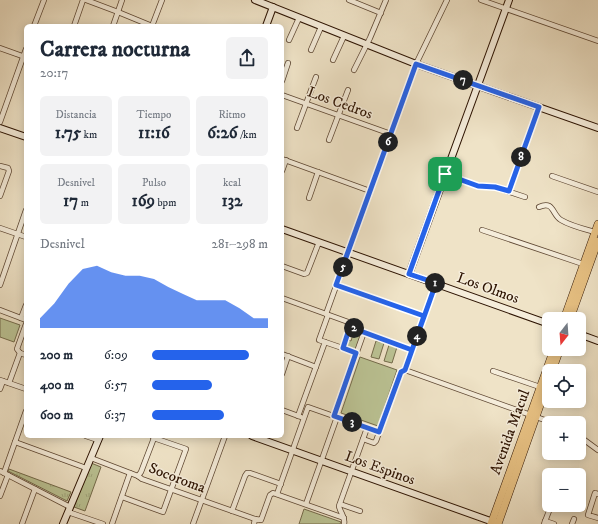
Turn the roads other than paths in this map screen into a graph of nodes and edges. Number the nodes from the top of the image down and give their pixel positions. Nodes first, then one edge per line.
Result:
1 (44, 0) edge
2 (84, 0) edge
3 (122, 0) edge
4 (162, 0) edge
5 (255, 0) edge
6 (348, 0) edge
7 (386, 0) edge
8 (447, 0) edge
9 (481, 0) edge
10 (509, 0) edge
11 (354, 1) edge
12 (271, 4) edge
13 (506, 8) junction
14 (118, 12) junction
15 (381, 13) junction
16 (300, 18) junction
17 (35, 24) edge
18 (75, 24) edge
19 (114, 24) edge
20 (147, 24) edge
21 (153, 24) edge
22 (266, 24) edge
23 (321, 27) junction
24 (344, 36) junction
25 (289, 40) dead end
26 (598, 41) edge
27 (367, 45) junction
28 (0, 48) edge
29 (311, 50) dead end
30 (24, 57) edge
31 (24, 60) edge
32 (333, 60) dead end
33 (288, 63) dead end
34 (416, 64) junction
35 (354, 70) dead end
36 (284, 75) edge
37 (316, 77) dead end
38 (478, 85) junction
39 (348, 90) dead end
40 (284, 96) edge
41 (306, 104) junction
42 (539, 107) junction
43 (338, 115) junction
44 (0, 122) edge
45 (0, 128) edge
46 (297, 128) dead end
47 (598, 128) edge
48 (391, 134) junction
49 (24, 136) edge
50 (329, 140) dead end
51 (284, 160) edge
52 (0, 166) edge
53 (318, 172) junction
54 (445, 174) junction
55 (552, 176) dead end
56 (370, 191) junction
57 (509, 191) junction
58 (598, 192) edge
59 (0, 196) edge
60 (524, 196) dead end
61 (309, 198) dead end
62 (539, 207) dead end
63 (24, 216) edge
64 (598, 224) edge
65 (0, 228) edge
66 (284, 229) edge
67 (482, 230) dead end
68 (595, 232) junction
69 (18, 234) junction
70 (24, 236) edge
71 (598, 241) edge
72 (318, 242) junction
73 (348, 252) junction
74 (587, 265) junction
75 (284, 267) edge
76 (409, 274) junction
77 (436, 283) junction
78 (0, 285) edge
79 (336, 285) junction
80 (284, 299) edge
81 (0, 310) edge
82 (567, 312) edge
83 (572, 312) edge
84 (327, 315) junction
85 (424, 316) junction
86 (24, 319) edge
87 (542, 321) edge
88 (351, 323) junction
89 (24, 330) edge
90 (364, 332) junction
91 (586, 337) edge
92 (598, 341) edge
93 (325, 342) junction
94 (343, 348) junction
95 (412, 350) junction
96 (20, 353) junction
97 (356, 353) junction
98 (24, 354) edge
99 (284, 355) edge
100 (288, 356) junction
101 (551, 356) edge
102 (316, 366) junction
103 (284, 368) edge
104 (405, 370) junction
105 (493, 370) dead end
106 (2, 380) edge
107 (9, 383) junction
108 (540, 387) junction
109 (24, 388) edge
110 (0, 389) edge
111 (542, 396) edge
112 (284, 411) edge
113 (298, 416) junction
114 (336, 416) junction
115 (533, 416) junction
116 (24, 417) edge
117 (304, 418) junction
118 (542, 419) edge
119 (367, 428) junction
120 (379, 432) junction
121 (99, 438) edge
122 (153, 438) edge
123 (156, 438) edge
124 (224, 438) edge
125 (258, 438) edge
126 (363, 439) junction
127 (586, 441) edge
128 (15, 442) junction
129 (292, 450) junction
130 (598, 450) edge
131 (90, 458) junction
132 (322, 461) junction
133 (86, 468) junction
134 (352, 472) junction
135 (4, 473) edge
136 (130, 473) junction
137 (138, 476) junction
138 (281, 484) junction
139 (35, 489) junction
140 (171, 490) junction
141 (277, 494) junction
142 (598, 494) edge
143 (0, 496) edge
144 (122, 497) junction
145 (202, 500) junction
146 (306, 504) junction
147 (340, 504) junction
148 (69, 509) junction
149 (232, 511) junction
150 (360, 511) dead end
151 (548, 512) edge
152 (598, 518) edge
153 (574, 519) dead end
154 (344, 521) edge
155 (254, 522) edge
156 (544, 522) edge
157 (495, 523) edge
158 (22, 524) edge
159 (63, 524) edge
160 (101, 524) edge
161 (112, 524) edge
162 (193, 524) edge
163 (554, 524) edge
164 (572, 524) edge

1 - 17 street
2 - 14 street
2 - 18 street
3 - 14 street
4 - 21 street
5 - 12 street
6 - 11 street
7 - 15 street
8 - 34 street
9 - 13 street
10 - 13 street
11 - 15 street
12 - 16 street
12 - 22 street
13 - 26 street
13 - 38 street
14 - 19 street
14 - 20 street
15 - 27 street
16 - 23 street
16 - 25 street
23 - 24 street
23 - 29 street
24 - 27 street
24 - 32 street
27 - 34 street
27 - 35 street
28 - 30 street
31 - 44 street
33 - 36 street
34 - 38 street
34 - 48 street
37 - 41 street
38 - 42 street
38 - 54 street
39 - 43 street
40 - 41 street, Los Cedros
41 - 43 street, Los Cedros
41 - 46 street
42 - 47 street
42 - 57 street
43 - 48 street, Los Cedros
43 - 50 street
45 - 49 street
48 - 56 street
51 - 53 street
52 - 59 street
53 - 56 street
53 - 61 street
54 - 57 street
54 - 76 street
55 - 58 street
56 - 73 street
57 - 60 street
62 - 68 street
63 - 69 street
64 - 68 main road
65 - 69 street
66 - 72 street, Los Olmos
67 - 74 street
68 - 74 main road
69 - 70 street
69 - 78 street
71 - 74 main road
72 - 73 street, Los Olmos
72 - 75 street
73 - 76 street, Los Olmos
73 - 79 street
74 - 82 main road
74 - 83 main road
76 - 77 street, Los Olmos
77 - 85 street
77 - 87 street, Los Olmos
79 - 84 street
79 - 85 street
80 - 84 street
81 - 86 street
84 - 88 street
84 - 93 street
85 - 95 street
88 - 90 street
88 - 94 street
89 - 96 street
90 - 95 street
90 - 97 street
91 - 92 street
93 - 94 street
93 - 102 street
94 - 97 street
95 - 104 street
96 - 98 street
96 - 107 street
97 - 114 street
99 - 100 street
100 - 102 street
100 - 103 street
101 - 108 main road, Avenida Macul
102 - 113 street
104 - 115 street
104 - 120 street
105 - 108 street
106 - 107 street
106 - 110 street
107 - 109 street
108 - 115 main road, Avenida Macul
111 - 115 main road, Avenida Macul
112 - 113 street
113 - 117 street
114 - 117 street
114 - 119 street
114 - 132 street
115 - 118 street
115 - 157 main road, Avenida Macul
116 - 128 street
117 - 129 street
119 - 120 street
119 - 126 street
120 - 126 street
121 - 131 street
122 - 137 street
123 - 140 street
124 - 145 street
125 - 129 street, Los Espinos
126 - 134 street
127 - 130 street
128 - 133 street
128 - 135 street
129 - 132 street, Los Espinos
129 - 138 street
131 - 133 street
131 - 136 street, Socoroma
132 - 134 street, Los Espinos
132 - 146 street
133 - 148 street
134 - 147 street
134 - 157 street, Los Espinos
135 - 139 street
135 - 143 street
136 - 137 street, Socoroma
136 - 144 street
137 - 140 street, Socoroma
138 - 141 street
138 - 149 street
139 - 148 street
139 - 158 street
140 - 144 street
140 - 145 street, Socoroma
141 - 146 street
141 - 155 street
142 - 152 street
144 - 161 street
145 - 149 street, Socoroma
145 - 162 street
146 - 154 street
147 - 150 street
147 - 154 street
148 - 159 street
148 - 160 street
149 - 155 street, Socoroma
151 - 156 street
153 - 164 street
156 - 163 street

